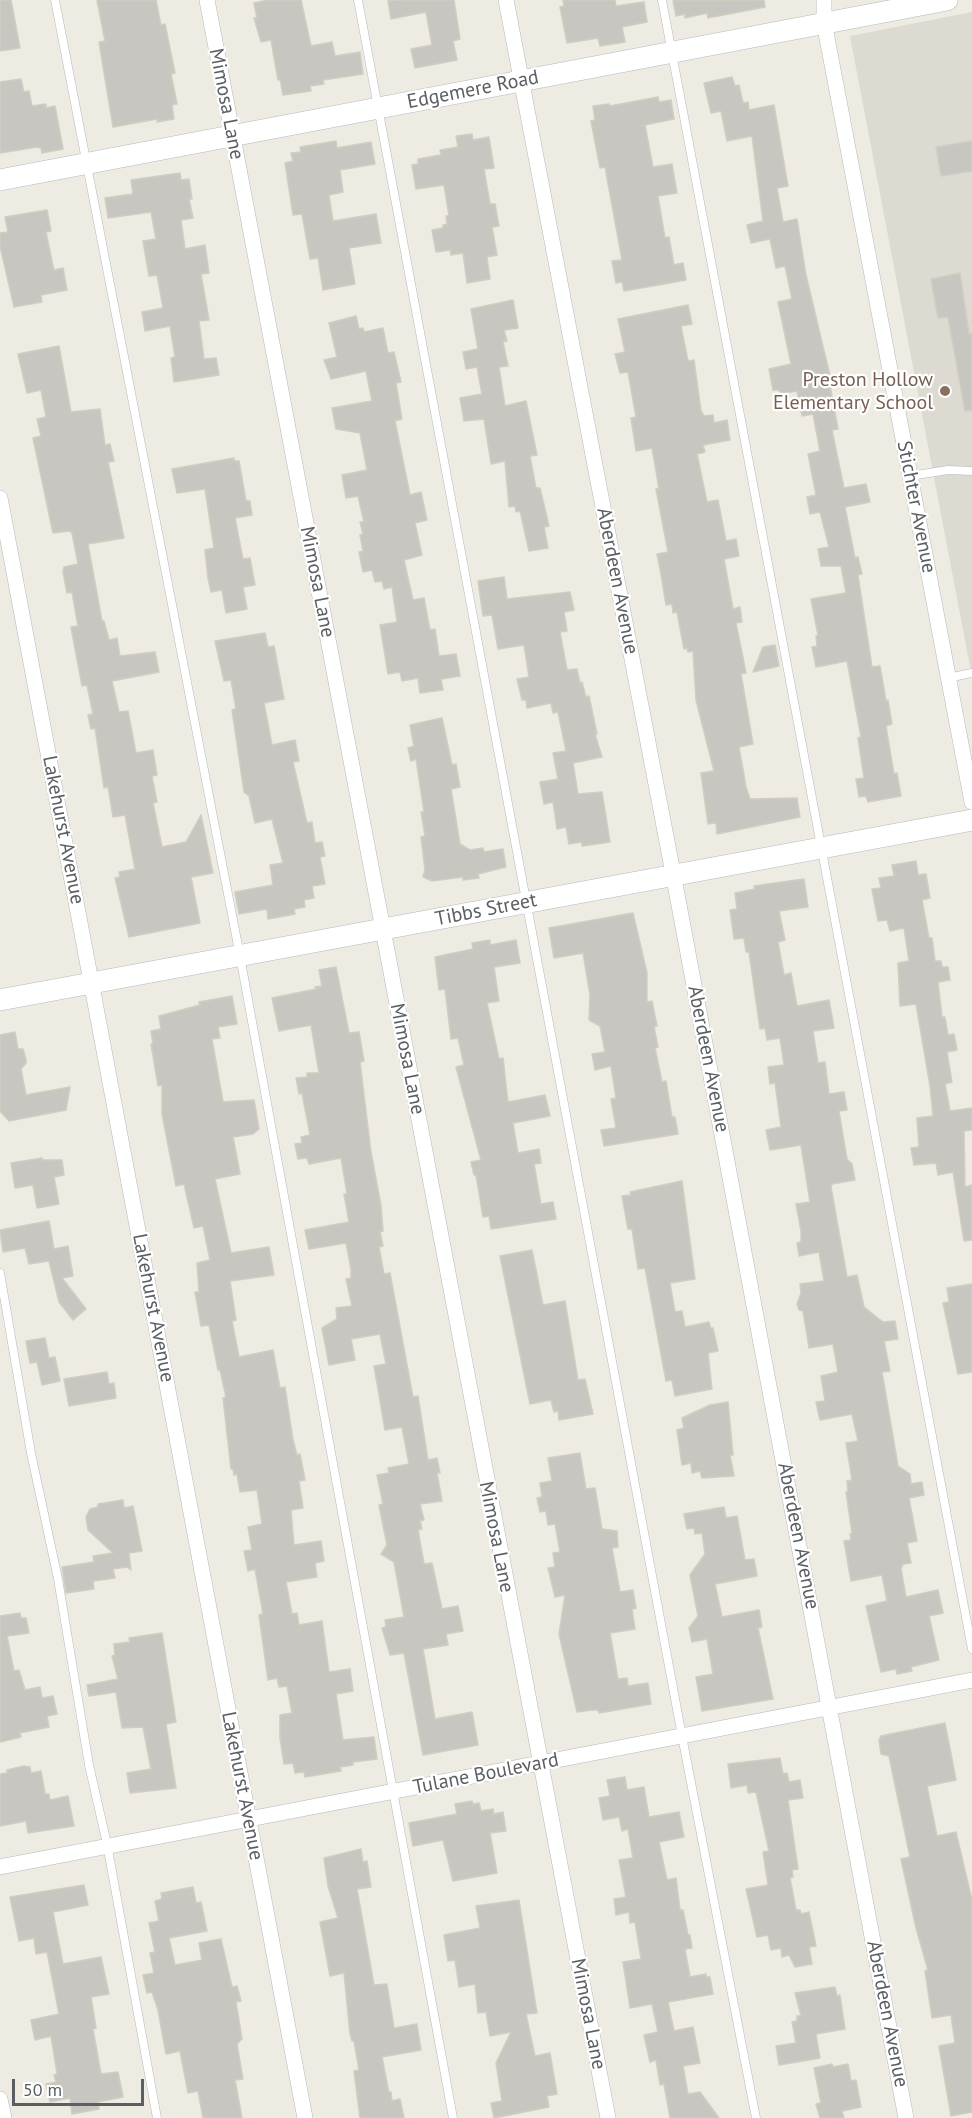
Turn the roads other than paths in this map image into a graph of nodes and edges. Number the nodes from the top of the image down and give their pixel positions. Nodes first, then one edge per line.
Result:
1 (55, 0) edge
2 (207, 0) edge
3 (358, 0) edge
4 (506, 0) edge
5 (662, 0) edge
6 (824, 0) edge
7 (946, 0) edge
8 (824, 22) junction
9 (672, 51) junction
10 (521, 81) junction
11 (378, 108) junction
12 (232, 136) junction
13 (85, 163) junction
14 (0, 180) edge
15 (972, 471) edge
16 (910, 476) junction
17 (0, 498) edge
18 (972, 673) edge
19 (948, 678) junction
20 (969, 770) edge
21 (972, 802) edge
22 (972, 820) edge
23 (822, 848) junction
24 (673, 873) junction
25 (526, 902) junction
26 (383, 931) junction
27 (240, 956) junction
28 (92, 983) junction
29 (0, 1000) edge
30 (0, 1273) edge
31 (972, 1649) edge
32 (972, 1680) edge
33 (830, 1707) junction
34 (682, 1736) junction
35 (539, 1765) junction
36 (392, 1792) junction
37 (248, 1818) junction
38 (106, 1844) junction
39 (0, 1867) edge
40 (0, 2099) edge
41 (4, 2118) edge
42 (157, 2118) edge
43 (305, 2118) edge
44 (453, 2118) edge
45 (608, 2118) edge
46 (756, 2118) edge
47 (906, 2118) edge

1 - 13 lane
2 - 12 street, Mimosa Lane
3 - 11 lane
4 - 10 street, Aberdeen Avenue
5 - 9 lane
6 - 8 street, Stichter Avenue
7 - 8 street, Edgemere Road
8 - 9 street, Edgemere Road
8 - 16 street, Stichter Avenue
9 - 10 street, Edgemere Road
9 - 23 lane
10 - 11 street, Edgemere Road
10 - 24 street, Aberdeen Avenue
11 - 12 street, Edgemere Road
11 - 25 lane
12 - 13 street, Edgemere Road
12 - 26 street, Mimosa Lane
13 - 14 street, Edgemere Road
13 - 27 lane
15 - 16 lane
16 - 19 street, Stichter Avenue
17 - 28 street, Lakehurst Avenue
18 - 19 lane
19 - 20 street, Stichter Avenue
20 - 21 street, Stichter Avenue
22 - 23 street, Tibbs Street
23 - 24 street, Tibbs Street
23 - 31 lane
24 - 25 street, Tibbs Street
24 - 33 street, Aberdeen Avenue
25 - 26 street, Tibbs Street
25 - 34 lane
26 - 27 street, Tibbs Street
26 - 35 street, Mimosa Lane
27 - 28 street, Tibbs Street
27 - 36 lane
28 - 29 street, Tibbs Street
28 - 37 street, Lakehurst Avenue
30 - 38 lane
32 - 33 street, Tulane Boulevard
33 - 34 street, Tulane Boulevard
33 - 47 street, Aberdeen Avenue
34 - 35 street, Tulane Boulevard
34 - 46 lane
35 - 36 street, Tulane Boulevard
35 - 45 street, Mimosa Lane
36 - 37 street, Tulane Boulevard
36 - 44 lane
37 - 38 street, Tulane Boulevard
37 - 43 street, Lakehurst Avenue
38 - 39 street, Tulane Boulevard
38 - 42 lane
40 - 41 street

